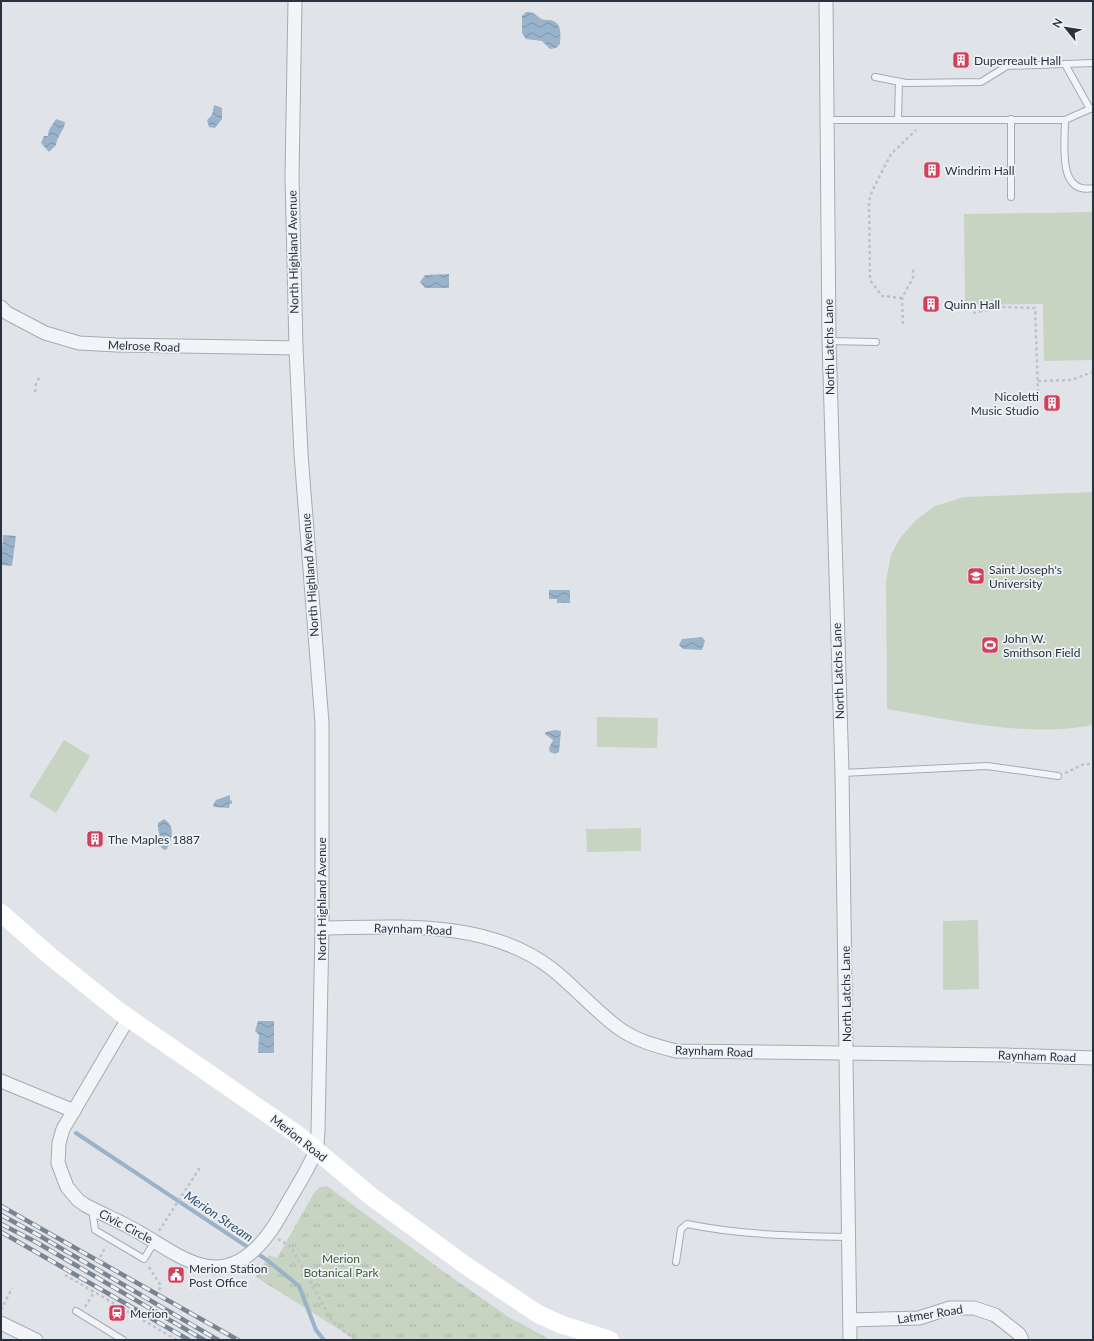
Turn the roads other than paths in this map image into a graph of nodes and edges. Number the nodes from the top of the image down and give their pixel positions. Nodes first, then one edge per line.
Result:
1 (295, 1) edge
2 (826, 1) edge
3 (1093, 63) edge
4 (1065, 64) junction
5 (875, 77) dead end
6 (899, 82) junction
7 (1092, 108) edge
8 (898, 119) junction
9 (1011, 119) junction
10 (827, 120) junction
11 (1065, 120) junction
12 (1093, 188) edge
13 (1010, 196) dead end
14 (3, 312) edge
15 (829, 341) junction
16 (876, 342) dead end
17 (296, 348) junction
18 (842, 773) junction
19 (1058, 776) road end
20 (1, 913) edge
21 (322, 928) junction
22 (129, 1017) junction
23 (847, 1052) junction
24 (1093, 1058) edge
25 (1, 1081) edge
26 (74, 1111) junction
27 (316, 1150) junction
28 (92, 1209) junction
29 (848, 1237) junction
30 (153, 1241) junction
31 (676, 1262) dead end
32 (78, 1312) road end
33 (850, 1320) junction
34 (1, 1322) edge
35 (36, 1340) edge
36 (123, 1340) edge
37 (610, 1340) edge
38 (850, 1340) edge
39 (1022, 1340) edge

1 - 17 street, North Highland Avenue
2 - 10 street, North Latchs Lane
3 - 4 lane
4 - 6 lane
4 - 7 lane
5 - 6 lane
6 - 8 lane
7 - 11 lane
8 - 9 lane
8 - 10 lane
9 - 11 lane
9 - 13 lane
10 - 15 street, North Latchs Lane
11 - 12 lane
14 - 17 street, Melrose Road
15 - 16 lane
15 - 18 street, North Latchs Lane
17 - 21 street, North Highland Avenue
18 - 19 lane
18 - 23 street, North Latchs Lane
20 - 22 street, Merion Road
21 - 23 street, Raynham Road
21 - 27 street, North Highland Avenue
22 - 26 street, Civic Circle
22 - 27 street, Merion Road
23 - 24 street, Raynham Road
23 - 29 street, North Latchs Lane
25 - 26 street
26 - 28 street, Civic Circle
27 - 30 street, Civic Circle
27 - 37 street, Merion Road
28 - 30 street, Civic Circle
28 - 30 lane
29 - 31 lane
29 - 33 street, North Latchs Lane
32 - 36 lane
33 - 38 street, North Latchs Lane
33 - 39 street, Latmer Road
34 - 35 street

